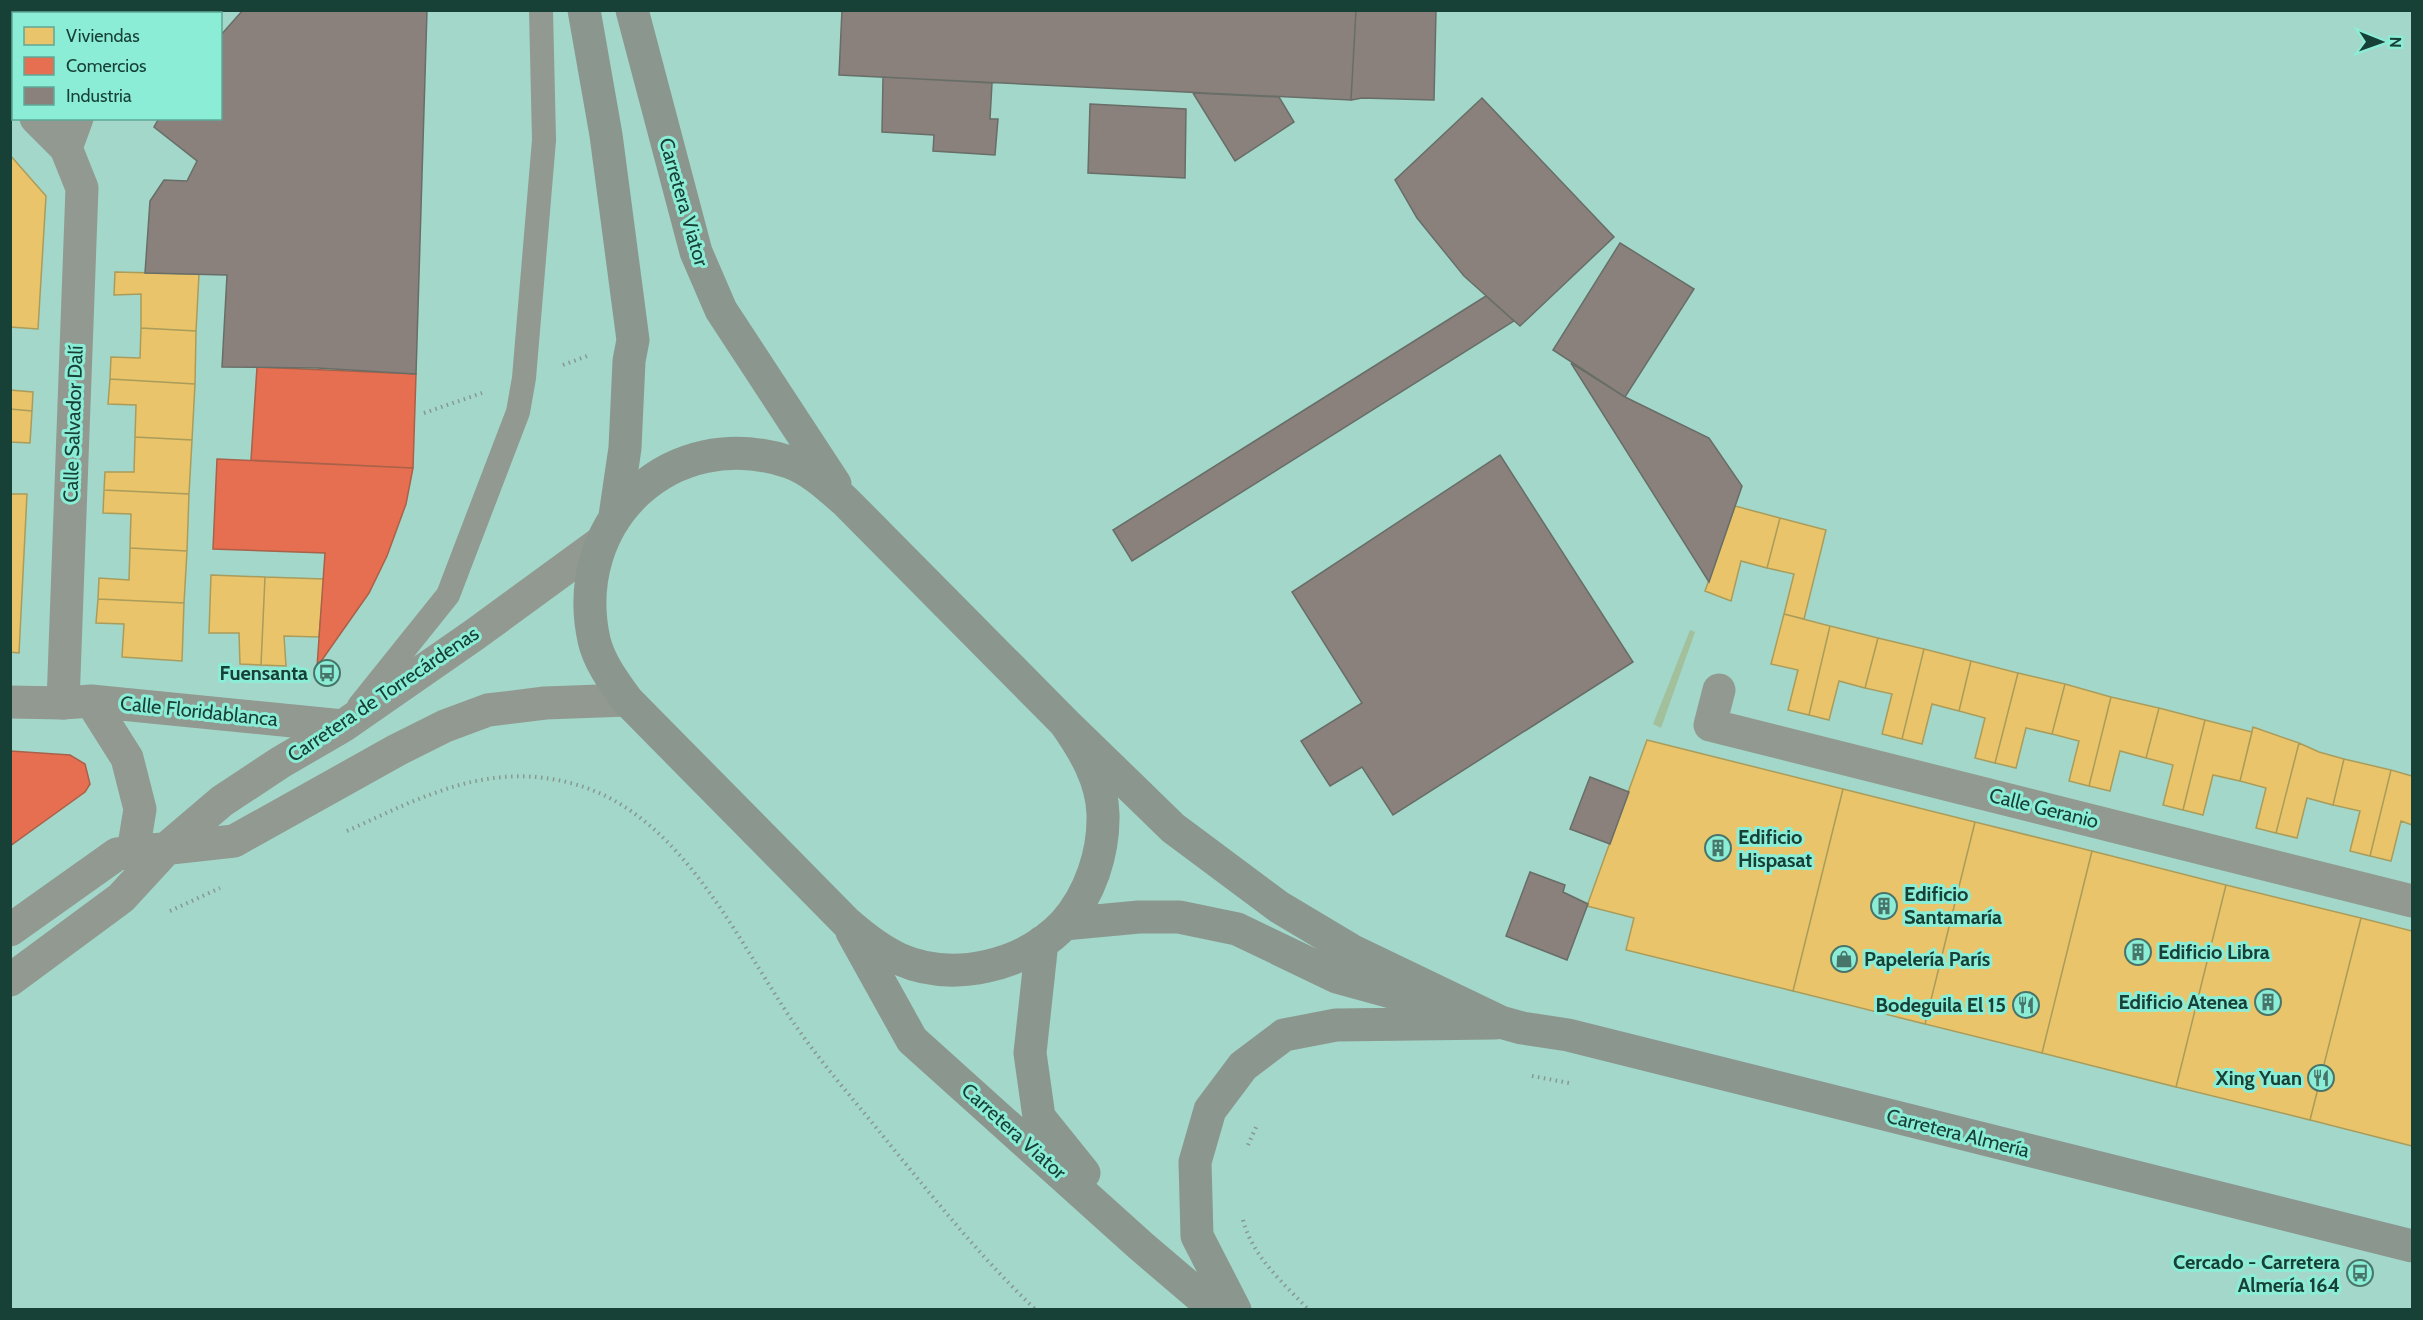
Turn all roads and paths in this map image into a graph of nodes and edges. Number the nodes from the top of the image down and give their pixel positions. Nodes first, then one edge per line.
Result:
1 (541, 10) edge
2 (584, 10) edge
3 (632, 10) edge
4 (41, 120) edge
5 (71, 133) edge
6 (633, 340) junction
7 (524, 378) junction
8 (424, 413) dead end
9 (845, 501) junction
10 (608, 530) junction
11 (1719, 690) dead end
12 (627, 700) junction
13 (10, 702) edge
14 (77, 702) junction
15 (1065, 723) junction
16 (343, 726) junction
17 (346, 831) dead end
18 (168, 847) junction
19 (133, 852) junction
20 (227, 885) dead end
21 (2412, 901) edge
22 (162, 914) dead end
23 (847, 923) junction
24 (10, 930) edge
25 (1053, 933) junction
26 (10, 980) edge
27 (1503, 1023) junction
28 (1627, 1050) junction
29 (1527, 1075) dead end
30 (1260, 1119) dead end
31 (1247, 1147) dead end
32 (1241, 1212) dead end
33 (1141, 1245) junction
34 (2412, 1246) edge
35 (1036, 1310) edge
36 (1216, 1310) edge
37 (1235, 1310) edge
38 (1309, 1310) edge

1 - 7 lane
2 - 6 main road
3 - 9 main road, Carretera Viator
4 - 5 street, Calle Salvador Dalí
5 - 14 street, Calle Salvador Dalí
6 - 7 path
6 - 10 main road
7 - 8 path
7 - 16 lane
9 - 10 main road
9 - 15 main road
10 - 12 main road
10 - 16 street, Carretera de Torrecárdenas
11 - 21 street, Calle Geranio
12 - 18 street
12 - 23 main road
13 - 14 street, Calle Floridablanca
14 - 16 street, Calle Floridablanca
14 - 19 street, Calle Floridablanca
15 - 25 main road
15 - 27 main road
16 - 18 street, Carretera de Torrecárdenas
17 - 35 path
18 - 19 street
18 - 26 street, Carretera de Torrecárdenas
19 - 24 street
20 - 22 path
23 - 25 main road
23 - 33 main road, Carretera Viator
25 - 27 main road
25 - 33 main road
27 - 28 main road, Carretera Almería
27 - 37 main road
28 - 29 path
28 - 34 main road, Carretera Almería
30 - 31 path
32 - 38 path
33 - 36 main road, Carretera Viator

